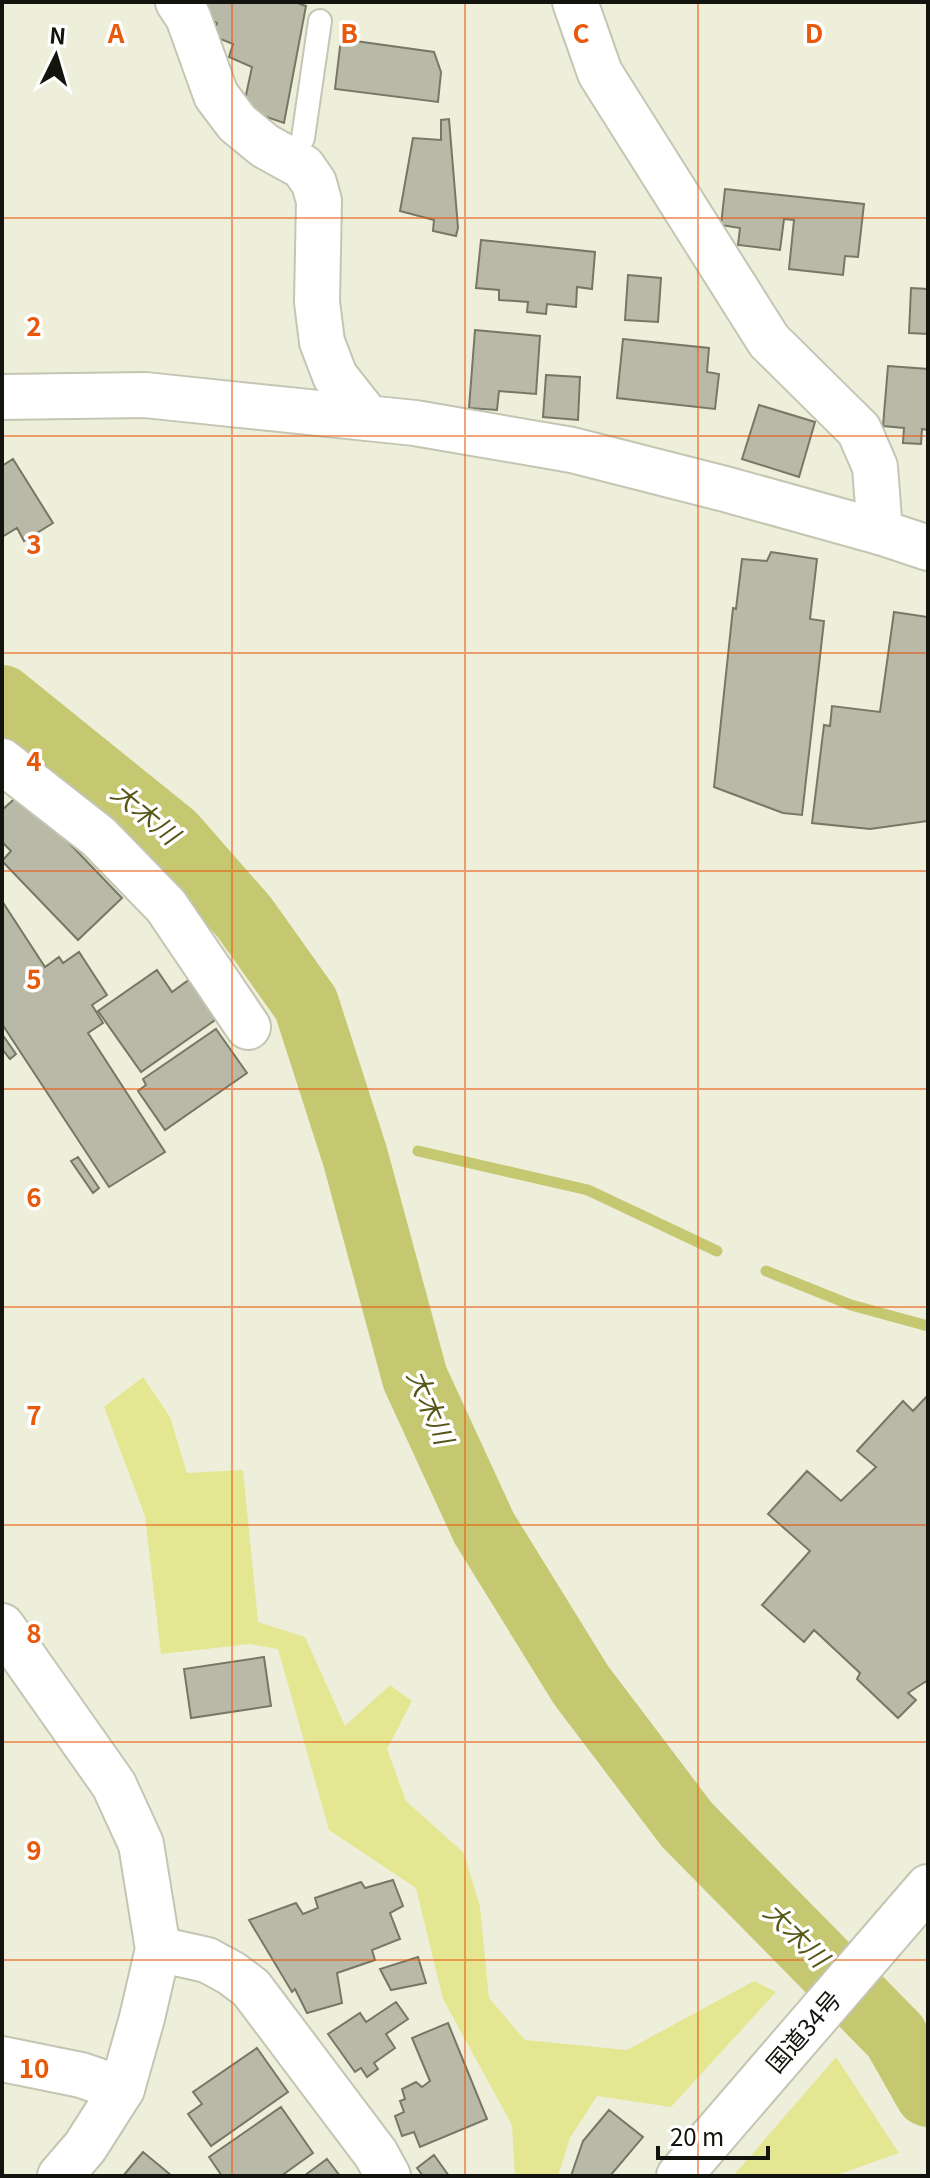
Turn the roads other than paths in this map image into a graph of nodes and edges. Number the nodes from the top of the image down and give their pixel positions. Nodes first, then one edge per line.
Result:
1 (178, 2) edge
2 (575, 2) edge
3 (320, 21) dead end
4 (291, 160) junction
5 (2, 397) edge
6 (368, 418) junction
7 (880, 532) junction
8 (928, 548) edge
9 (2, 761) edge
10 (248, 1027) dead end
11 (2, 1626) edge
12 (915, 1903) edge
13 (158, 1949) junction
14 (2, 2059) edge
15 (122, 2089) junction
16 (60, 2176) edge
17 (388, 2176) edge
18 (679, 2176) edge

1 - 4 main road
2 - 7 main road
3 - 4 lane
4 - 6 main road
5 - 6 main road
6 - 7 main road
7 - 8 main road
9 - 10 main road
11 - 13 main road
12 - 18 main road, 国道34号
13 - 15 main road
13 - 17 main road
14 - 15 main road
15 - 16 main road

